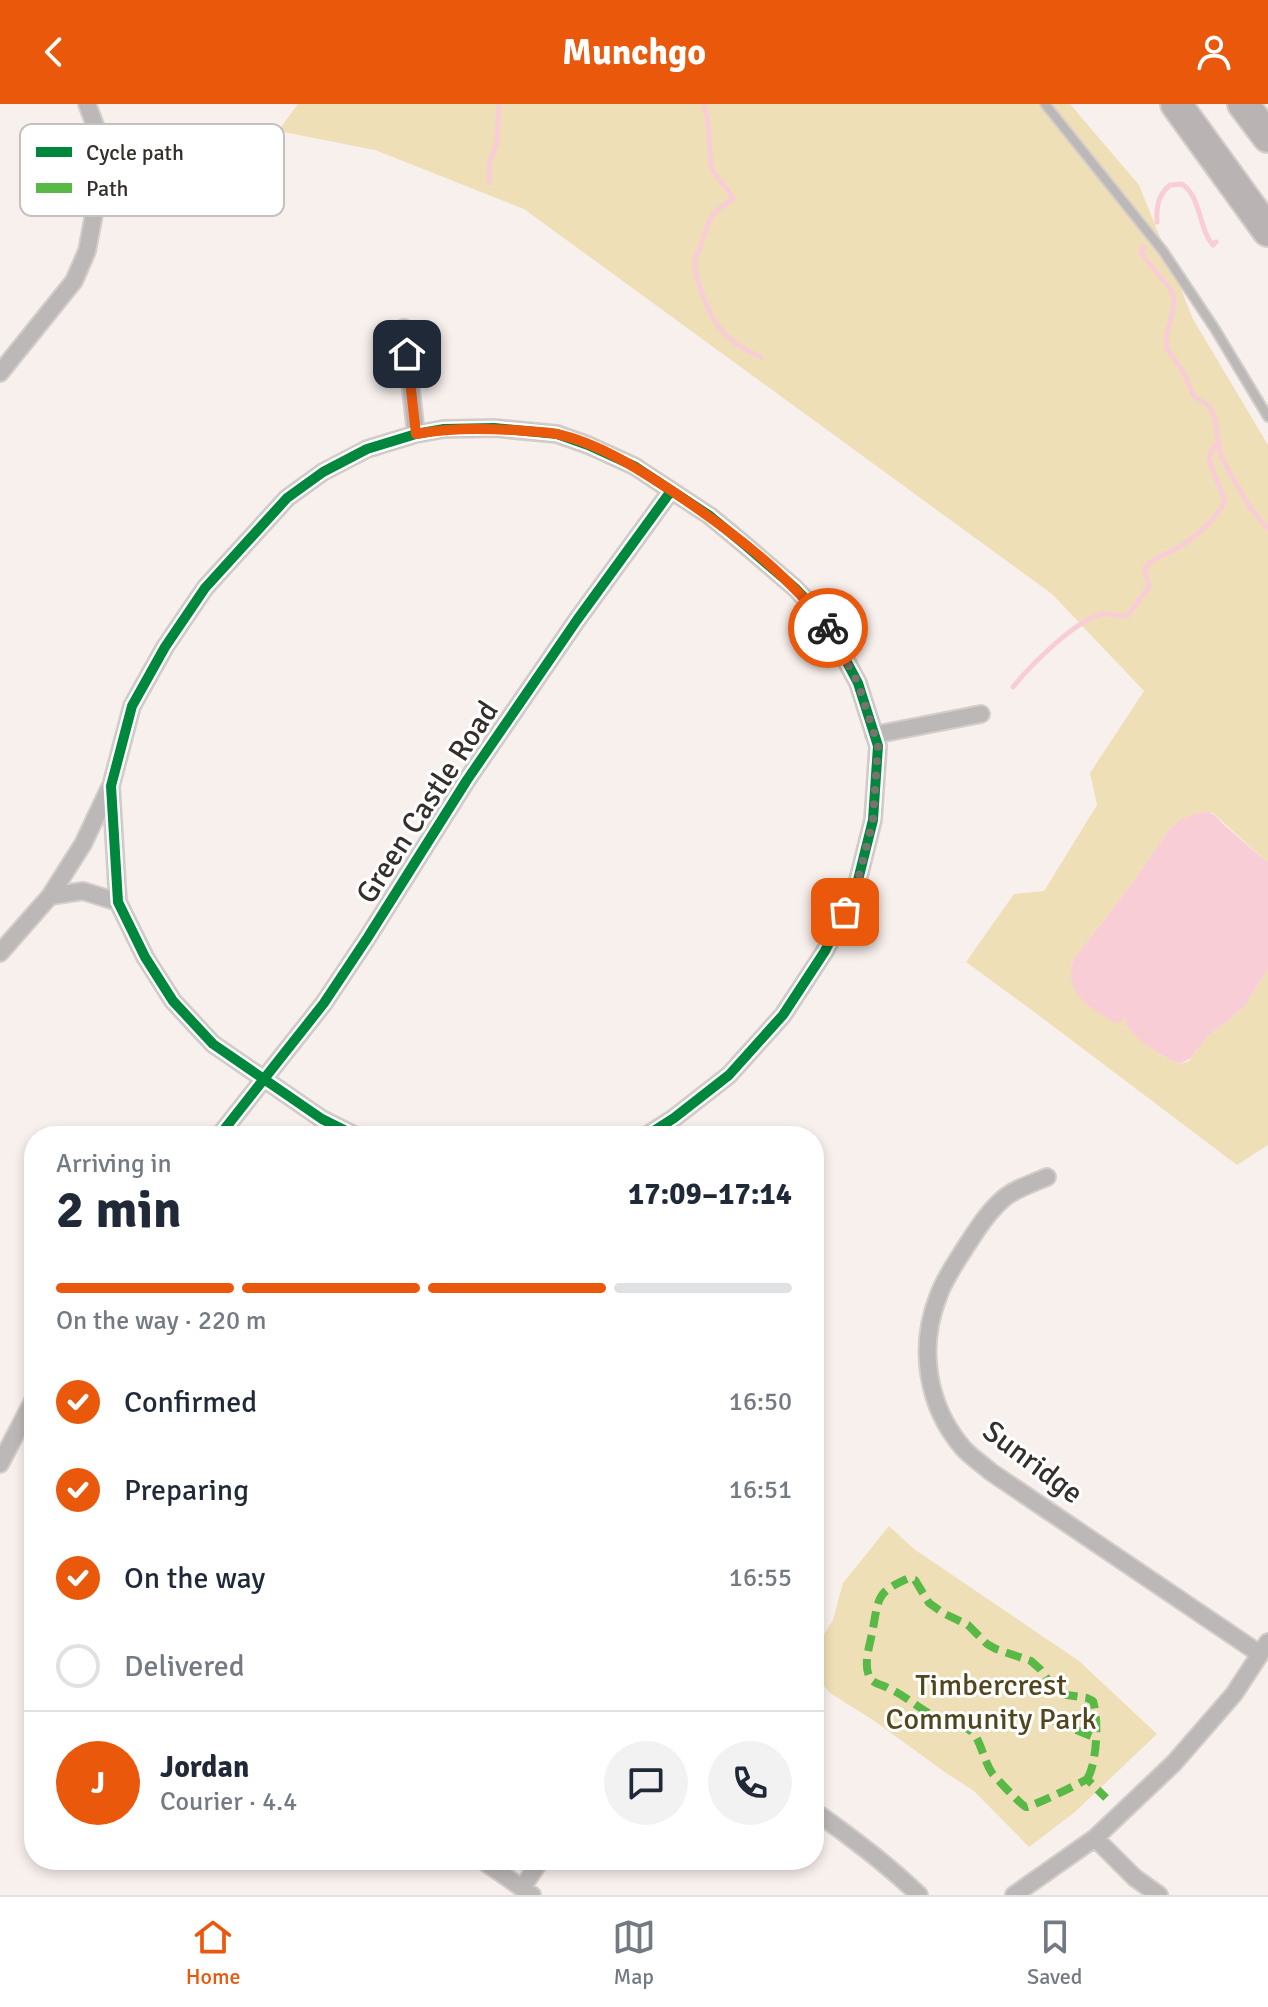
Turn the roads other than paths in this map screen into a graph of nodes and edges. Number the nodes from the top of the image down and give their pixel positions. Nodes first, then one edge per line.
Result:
1 (87, 104) edge
2 (1045, 104) edge
3 (1176, 104) edge
4 (1243, 104) edge
5 (95, 124) edge
6 (1268, 137) edge
7 (94, 216) edge
8 (1268, 231) edge
9 (404, 328) dead end
10 (0, 373) edge
11 (1268, 417) edge
12 (416, 434) junction
13 (671, 491) junction
14 (981, 714) dead end
15 (874, 735) junction
16 (111, 786) junction
17 (50, 896) junction
18 (118, 902) junction
19 (0, 953) edge
20 (263, 1080) junction
21 (227, 1126) edge
22 (336, 1126) edge
23 (662, 1126) edge
24 (1047, 1177) dead end
25 (24, 1418) edge
26 (0, 1464) edge
27 (1264, 1648) edge
28 (824, 1818) edge
29 (1095, 1838) junction
30 (497, 1870) edge
31 (536, 1870) edge
32 (527, 1891) edge
33 (919, 1895) edge
34 (1014, 1895) edge
35 (1159, 1895) edge

1 - 5 street
2 - 11 lane
3 - 8 highway
4 - 6 highway
7 - 10 street
9 - 12 street
12 - 13 street
12 - 16 street
13 - 15 street
13 - 20 street, Green Castle Road
14 - 15 street
15 - 23 street
16 - 17 street
16 - 18 street
17 - 18 street
17 - 19 street
18 - 20 street
20 - 21 street, Green Castle Road
20 - 22 street
24 - 27 street, Sunridge
25 - 26 street
27 - 29 street
28 - 33 street
29 - 34 street
29 - 35 street
30 - 32 street
31 - 32 street

